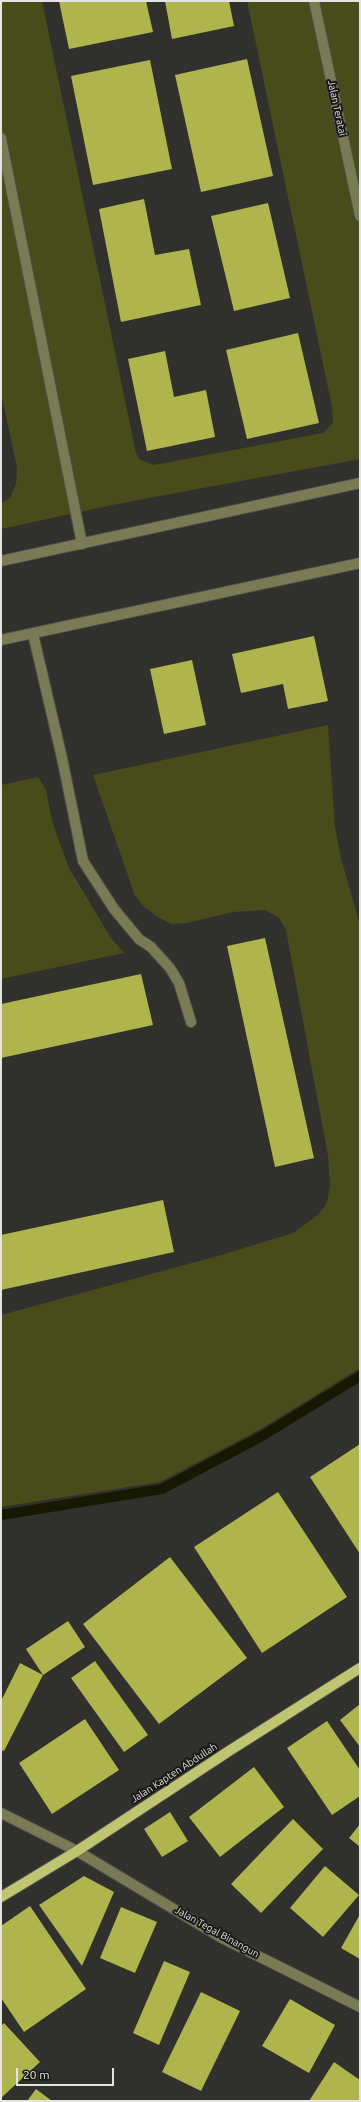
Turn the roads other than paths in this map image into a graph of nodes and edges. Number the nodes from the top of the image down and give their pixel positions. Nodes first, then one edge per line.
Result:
1 (314, 1) edge
2 (1, 138) edge
3 (360, 216) edge
4 (360, 483) edge
5 (82, 544) junction
6 (1, 561) edge
7 (360, 563) edge
8 (33, 634) junction
9 (1, 640) edge
10 (191, 1022) dead end
11 (360, 1668) edge
12 (1, 1813) edge
13 (77, 1851) junction
14 (1, 1898) edge
15 (360, 2007) edge

1 - 3 street, Jalan Teratai
2 - 5 street
4 - 5 street
5 - 6 street
7 - 8 street
8 - 9 street
8 - 10 street
11 - 13 main road, Jalan Kapten Abdullah
12 - 13 street, Jalan Tegal Binangun
13 - 14 main road, Jalan Kapten Abdullah
13 - 15 street, Jalan Tegal Binangun

